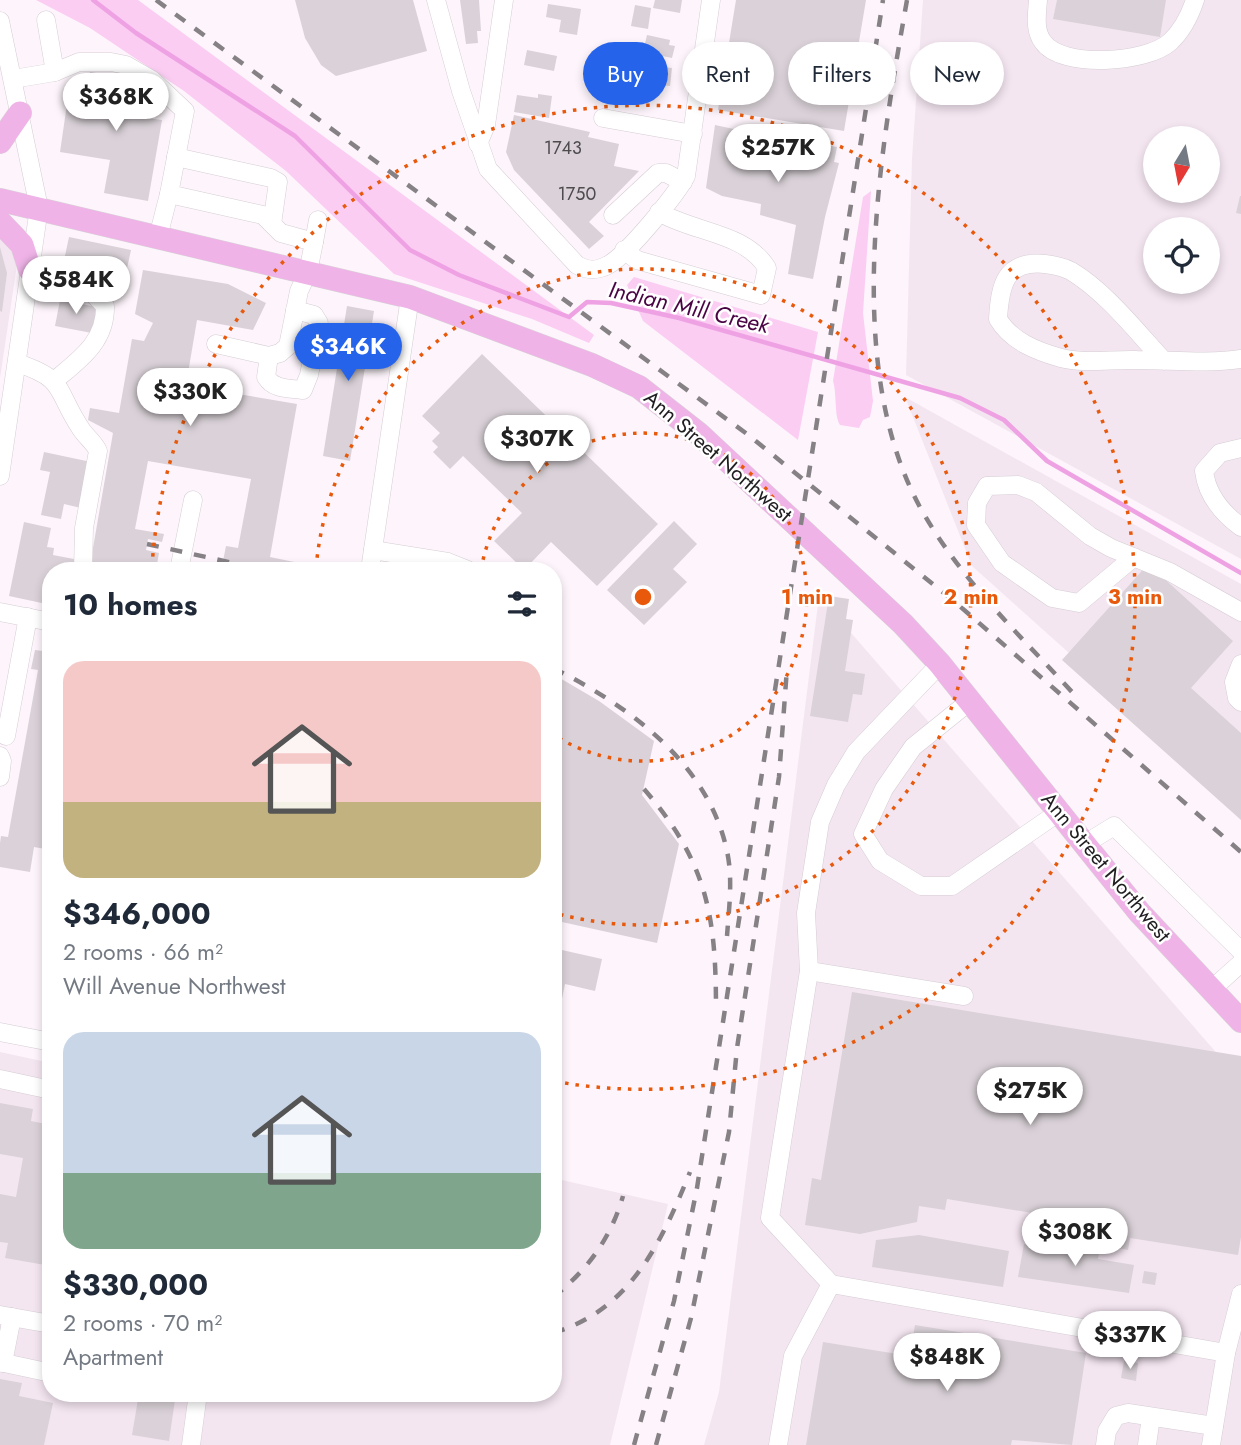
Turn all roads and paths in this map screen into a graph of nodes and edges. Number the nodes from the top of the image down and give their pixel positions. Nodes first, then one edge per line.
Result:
1 (436, 0) edge
2 (505, 0) edge
3 (711, 0) edge
4 (1038, 0) edge
5 (1195, 0) edge
6 (46, 20) dead end
7 (0, 21) edge
8 (55, 72) junction
9 (13, 79) junction
10 (20, 113) junction
11 (603, 118) dead end
12 (693, 134) junction
13 (0, 142) edge
14 (478, 144) junction
15 (176, 157) junction
16 (683, 182) junction
17 (169, 194) junction
18 (0, 200) edge
19 (39, 208) junction
20 (659, 212) junction
21 (613, 215) dead end
22 (318, 220) dead end
23 (0, 222) edge
24 (272, 224) junction
25 (158, 237) junction
26 (314, 242) junction
27 (624, 250) junction
28 (308, 272) junction
29 (29, 275) junction
30 (410, 297) junction
31 (295, 310) junction
32 (216, 344) dead end
33 (269, 356) junction
34 (1241, 359) edge
35 (1164, 361) junction
36 (17, 363) junction
37 (54, 381) junction
38 (4, 425) edge
39 (1241, 448) edge
40 (0, 476) edge
41 (193, 500) dead end
42 (1241, 527) edge
43 (373, 550) junction
44 (1134, 557) junction
45 (83, 562) edge
46 (181, 562) edge
47 (371, 562) edge
48 (448, 562) edge
49 (0, 612) edge
50 (1241, 612) edge
51 (28, 617) junction
52 (42, 620) edge
53 (940, 664) junction
54 (1241, 664) edge
55 (970, 701) junction
56 (1241, 702) edge
57 (6, 736) dead end
58 (0, 756) edge
59 (0, 777) edge
60 (1059, 811) junction
61 (1085, 844) junction
62 (1241, 951) edge
63 (1241, 963) edge
64 (809, 971) junction
65 (1212, 989) junction
66 (964, 996) dead end
67 (1241, 1021) edge
68 (0, 1032) edge
69 (42, 1040) edge
70 (0, 1079) edge
71 (42, 1088) edge
72 (831, 1284) junction
73 (1241, 1294) edge
74 (6, 1316) edge
75 (42, 1322) edge
76 (1237, 1327) edge
77 (1226, 1353) junction
78 (1, 1363) edge
79 (42, 1371) edge
80 (197, 1402) edge
81 (1151, 1416) junction
82 (1214, 1426) junction
83 (191, 1445) edge
84 (778, 1445) edge
85 (1105, 1445) edge
86 (1147, 1445) edge
87 (1211, 1445) edge

1 - 14 street
2 - 14 street
3 - 12 street
4 - 5 street
6 - 8 street
7 - 9 street
8 - 9 street
8 - 15 street
9 - 10 street
10 - 13 main road
10 - 19 street
11 - 12 street
12 - 16 street
14 - 27 street
15 - 17 street
15 - 24 street
16 - 20 street
16 - 21 street
17 - 24 street
17 - 25 street
18 - 19 main road, Ann Street Northwest
19 - 25 main road, Ann Street Northwest
19 - 29 street
20 - 27 street
20 - 27 street
22 - 26 street
23 - 29 main road
24 - 26 street
25 - 28 main road, Ann Street Northwest
26 - 28 street
28 - 30 main road, Ann Street Northwest
28 - 31 street
29 - 36 street
29 - 37 street
30 - 43 street
30 - 53 main road, Ann Street Northwest
31 - 33 street
31 - 33 street
32 - 33 street
34 - 35 street
35 - 35 street
36 - 37 street
36 - 38 street
37 - 45 street
38 - 40 street
39 - 42 street
41 - 46 street
43 - 47 street
43 - 48 street
44 - 44 street
44 - 50 street
49 - 51 street
51 - 52 street
51 - 57 street
53 - 55 main road, Ann Street Northwest
53 - 64 street
54 - 56 street
55 - 60 main road, Ann Street Northwest
55 - 60 street
58 - 59 street
60 - 61 main road, Ann Street Northwest
61 - 62 street
61 - 65 main road, Ann Street Northwest
63 - 65 street
64 - 66 street
64 - 72 street
65 - 67 main road, Ann Street Northwest
68 - 69 street
70 - 71 street
72 - 77 street
72 - 84 street
73 - 76 street
74 - 75 street
74 - 78 street
76 - 77 street
77 - 82 street
78 - 79 street
80 - 83 street
81 - 82 street
81 - 85 street
81 - 86 street
82 - 87 street

